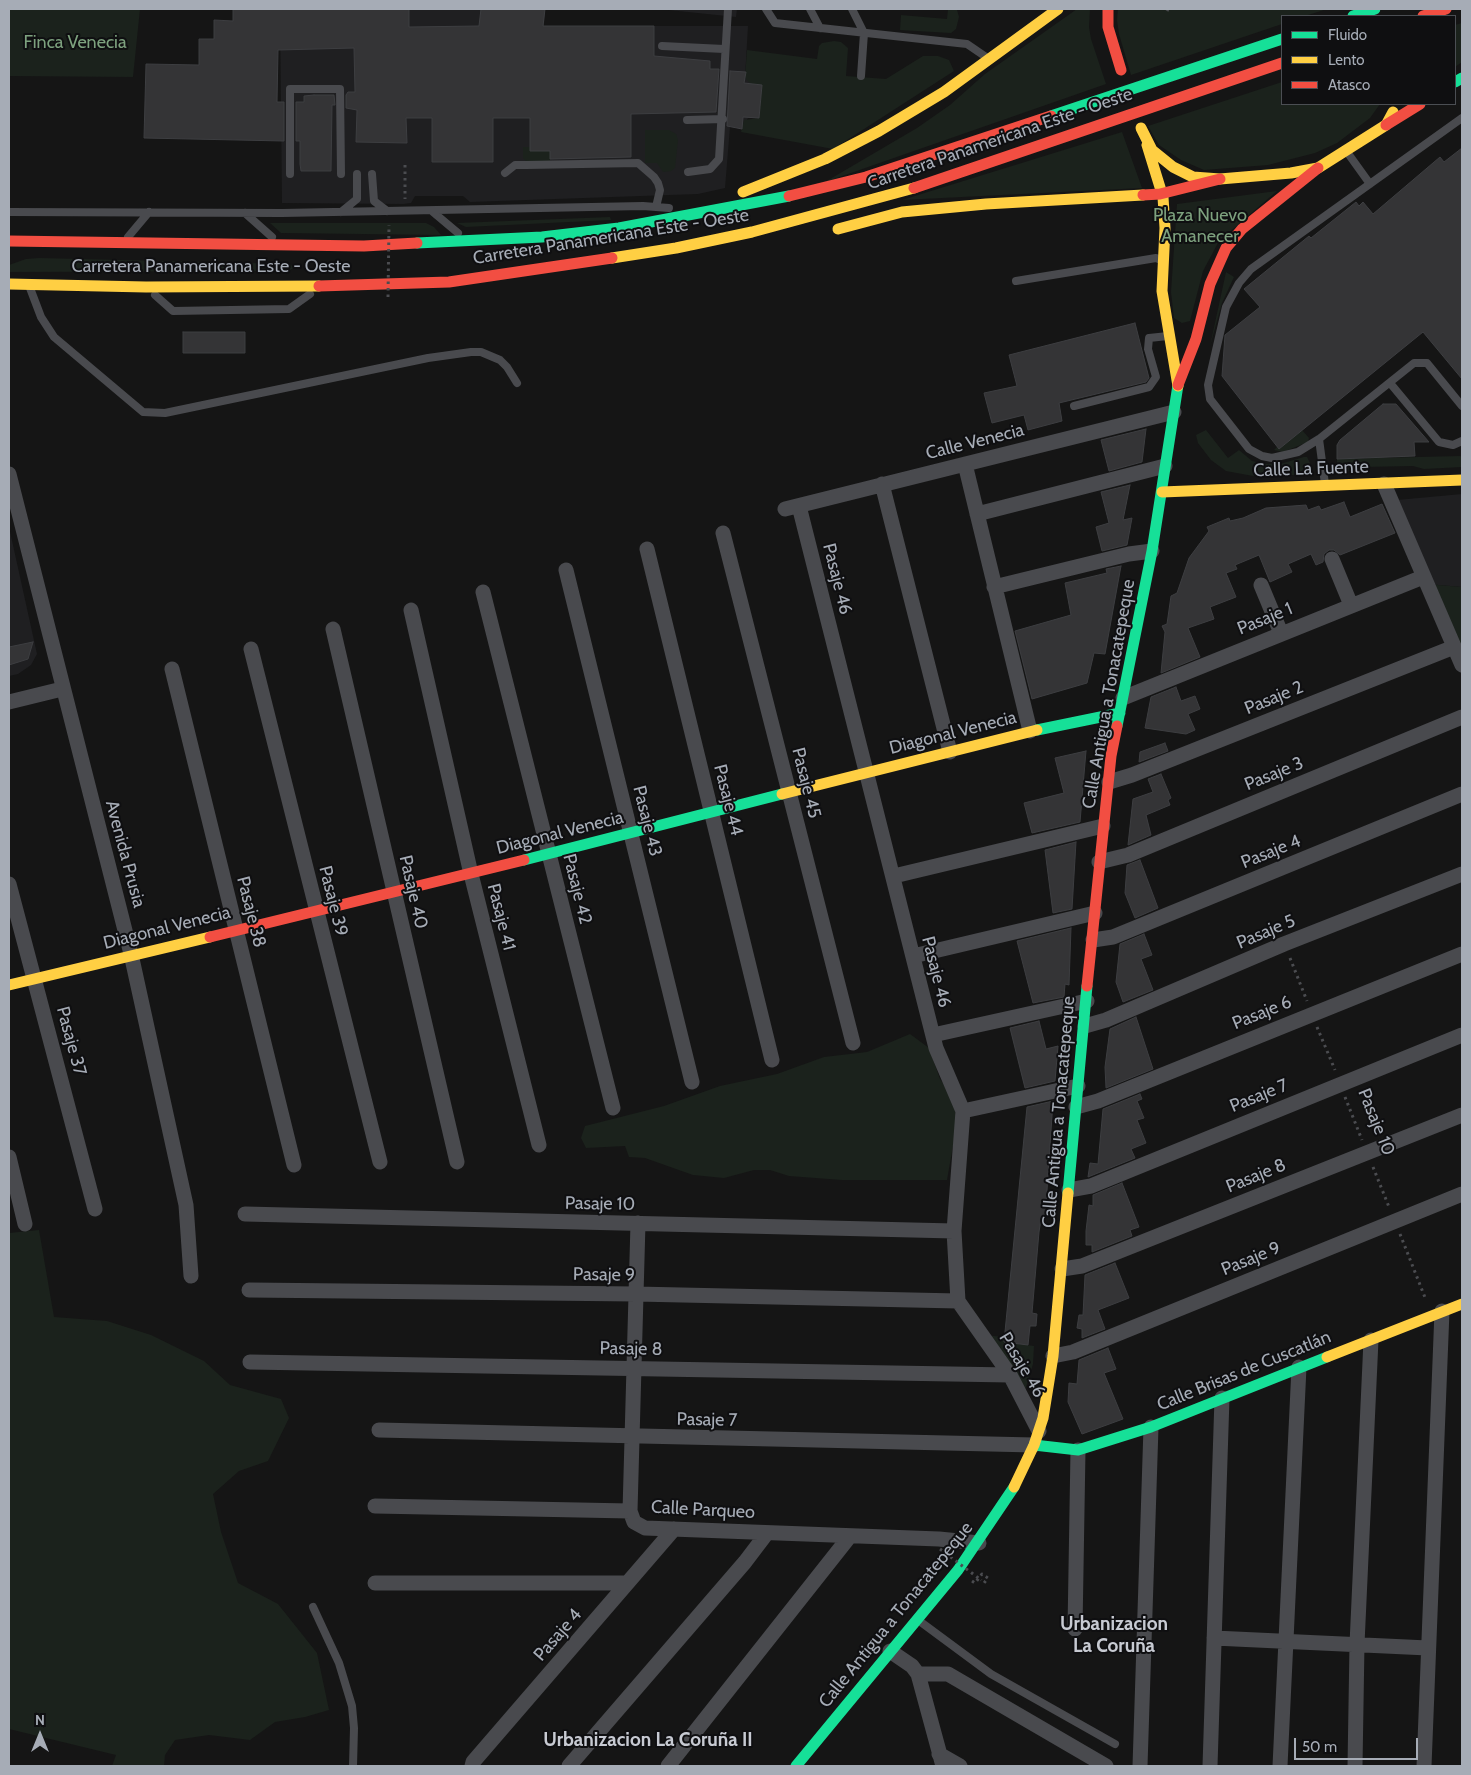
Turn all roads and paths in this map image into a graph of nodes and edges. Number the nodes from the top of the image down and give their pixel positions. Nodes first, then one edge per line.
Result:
1 (728, 9) edge
2 (766, 9) edge
3 (810, 9) edge
4 (852, 9) edge
5 (1058, 9) edge
6 (1108, 9) edge
7 (1375, 9) edge
8 (1446, 9) edge
9 (1356, 15) edge
10 (1426, 15) edge
11 (820, 28) junction
12 (864, 33) junction
13 (1281, 40) edge
14 (662, 46) dead end
15 (724, 49) junction
16 (989, 60) junction
17 (1281, 63) edge
18 (1121, 70) dead end
19 (861, 76) dead end
20 (1397, 105) edge
21 (1418, 105) edge
22 (1462, 118) edge
23 (722, 119) junction
24 (687, 120) dead end
25 (1386, 125) junction
26 (1141, 128) dead end
27 (1146, 142) junction
28 (1346, 151) junction
29 (405, 165) dead end
30 (1318, 168) junction
31 (688, 172) dead end
32 (505, 173) dead end
33 (290, 174) dead end
34 (341, 174) dead end
35 (357, 174) dead end
36 (372, 174) dead end
37 (1220, 179) junction
38 (1370, 184) junction
39 (1162, 194) junction
40 (406, 204) dead end
41 (656, 207) junction
42 (688, 210) junction
43 (9, 212) edge
44 (149, 212) junction
45 (340, 212) junction
46 (389, 212) junction
47 (433, 212) junction
48 (245, 213) junction
49 (390, 225) dead end
50 (619, 228) junction
51 (830, 231) dead end
52 (9, 240) edge
53 (125, 242) junction
54 (469, 243) junction
55 (281, 245) junction
56 (9, 248) edge
57 (708, 254) dead end
58 (679, 260) dead end
59 (1163, 260) junction
60 (553, 279) dead end
61 (449, 282) junction
62 (1016, 282) dead end
63 (9, 284) edge
64 (29, 284) junction
65 (318, 286) junction
66 (146, 287) junction
67 (388, 296) dead end
68 (1168, 336) junction
69 (517, 383) dead end
70 (1390, 383) junction
71 (1178, 386) junction
72 (1074, 406) dead end
73 (1462, 406) edge
74 (1174, 412) junction
75 (1319, 439) junction
76 (1462, 441) edge
77 (965, 464) junction
78 (1165, 466) junction
79 (9, 474) edge
80 (1462, 480) edge
81 (882, 484) junction
82 (1384, 484) junction
83 (1325, 486) junction
84 (1162, 492) junction
85 (792, 508) joint
86 (977, 514) junction
87 (723, 532) dead end
88 (647, 549) dead end
89 (1152, 552) junction
90 (1332, 559) dead end
91 (566, 570) dead end
92 (1422, 577) junction
93 (1261, 585) dead end
94 (994, 587) junction
95 (483, 592) dead end
96 (1351, 605) junction
97 (412, 610) dead end
98 (333, 630) dead end
99 (1281, 633) junction
100 (1454, 647) junction
101 (251, 649) dead end
102 (1462, 665) edge
103 (172, 669) dead end
104 (62, 689) junction
105 (1123, 698) junction
106 (9, 702) edge
107 (1120, 713) junction
108 (1462, 717) edge
109 (1030, 731) junction
110 (950, 752) junction
111 (867, 773) junction
112 (1108, 782) junction
113 (789, 792) junction
114 (1462, 794) edge
115 (712, 812) junction
116 (1103, 826) junction
117 (631, 833) junction
118 (549, 854) junction
119 (1099, 862) junction
120 (471, 874) junction
121 (1462, 874) edge
122 (894, 876) junction
123 (9, 884) edge
124 (394, 892) junction
125 (316, 910) junction
126 (1095, 913) junction
127 (236, 929) junction
128 (1093, 940) junction
129 (1284, 944) junction
130 (131, 954) junction
131 (1462, 954) edge
132 (913, 956) junction
133 (35, 979) junction
134 (9, 985) edge
135 (1087, 1000) junction
136 (1312, 1013) junction
137 (1085, 1026) junction
138 (933, 1035) junction
139 (1462, 1035) edge
140 (853, 1043) dead end
141 (772, 1060) dead end
142 (692, 1082) dead end
143 (1340, 1083) junction
144 (1078, 1086) junction
145 (1076, 1107) junction
146 (613, 1108) dead end
147 (963, 1111) junction
148 (1462, 1115) edge
149 (539, 1145) dead end
150 (1367, 1152) junction
151 (9, 1158) edge
152 (380, 1162) dead end
153 (457, 1162) dead end
154 (294, 1165) dead end
155 (1069, 1190) junction
156 (1462, 1194) edge
157 (95, 1209) dead end
158 (245, 1214) dead end
159 (1395, 1221) junction
160 (638, 1223) junction
161 (25, 1224) dead end
162 (954, 1230) junction
163 (1062, 1269) junction
164 (191, 1276) dead end
165 (249, 1290) dead end
166 (636, 1294) junction
167 (958, 1301) junction
168 (1462, 1304) edge
169 (1437, 1312) junction
170 (1371, 1340) junction
171 (1053, 1356) junction
172 (250, 1362) dead end
173 (1299, 1367) junction
174 (634, 1368) junction
175 (1010, 1375) junction
176 (1222, 1398) junction
177 (1151, 1427) junction
178 (379, 1430) dead end
179 (634, 1437) junction
180 (1036, 1438) junction
181 (1078, 1450) junction
182 (375, 1506) dead end
183 (630, 1511) junction
184 (674, 1529) junction
185 (767, 1533) junction
186 (850, 1536) junction
187 (979, 1543) junction
188 (940, 1550) dead end
189 (375, 1584) dead end
190 (628, 1584) junction
191 (976, 1584) dead end
192 (314, 1607) dead end
193 (917, 1619) junction
194 (1075, 1629) dead end
195 (1214, 1638) junction
196 (1285, 1640) junction
197 (1357, 1644) junction
198 (1428, 1648) junction
199 (890, 1651) junction
200 (918, 1674) junction
201 (1115, 1744) dead end
202 (941, 1760) edge
203 (353, 1766) edge
204 (472, 1766) edge
205 (569, 1766) edge
206 (668, 1766) edge
207 (796, 1766) edge
208 (960, 1766) edge
209 (1106, 1766) edge
210 (1140, 1766) edge
211 (1210, 1766) edge
212 (1280, 1766) edge
213 (1355, 1766) edge
214 (1424, 1766) edge

1 - 15 lane
2 - 11 lane
3 - 11 lane
4 - 12 lane
5 - 16 main road
6 - 18 main road
7 - 9 main road
8 - 10 main road
11 - 12 lane
12 - 16 lane
12 - 19 lane
13 - 50 main road, Carretera Panamericana Este - Oeste
14 - 15 lane
15 - 23 lane
16 - 42 main road
17 - 61 main road, Carretera Panamericana Este - Oeste
20 - 25 main road
21 - 25 main road
22 - 38 lane
23 - 24 lane
23 - 31 lane
25 - 28 main road
26 - 27 main road, Calle Antigua a Tonacatepeque
27 - 37 main road
27 - 39 main road, Calle Antigua a Tonacatepeque
28 - 30 main road
28 - 38 lane
29 - 40 path
30 - 37 main road
30 - 71 main road, Calle Antigua a Tonacatepeque
32 - 41 lane
33 - 34 lane
35 - 45 lane
36 - 46 lane
37 - 39 main road
38 - 75 lane
39 - 51 main road
39 - 59 main road, Calle Antigua a Tonacatepeque
41 - 42 lane
41 - 47 lane
42 - 50 main road
43 - 44 lane
44 - 48 lane
44 - 53 lane
45 - 46 lane
45 - 48 lane
46 - 47 lane
47 - 54 lane
48 - 55 lane
49 - 67 path, bridge
50 - 54 main road, Carretera Panamericana Este - Oeste
52 - 53 main road, Carretera Panamericana Este - Oeste
53 - 55 main road, Carretera Panamericana Este - Oeste
53 - 56 main road
54 - 55 main road, Carretera Panamericana Este - Oeste
57 - 58 main road
59 - 62 lane
59 - 68 main road, Calle Antigua a Tonacatepeque
60 - 61 main road
61 - 65 main road, Carretera Panamericana Este - Oeste
63 - 64 main road, Carretera Panamericana Este - Oeste
64 - 66 main road, Carretera Panamericana Este - Oeste
64 - 69 lane
65 - 66 main road, Carretera Panamericana Este - Oeste
65 - 66 lane
68 - 71 main road, Calle Antigua a Tonacatepeque
68 - 72 lane
70 - 73 lane
70 - 75 lane
70 - 76 lane
71 - 74 main road, Calle Antigua a Tonacatepeque
74 - 77 street, Calle Venecia
74 - 78 main road, Calle Antigua a Tonacatepeque
75 - 83 lane
77 - 81 street, Calle Venecia
77 - 86 street
78 - 84 main road, Calle Antigua a Tonacatepeque
78 - 86 street
79 - 104 street, Avenida Prusia
80 - 82 main road, Calle La Fuente
81 - 85 street, Calle Venecia
81 - 110 street
82 - 83 main road, Calle La Fuente
82 - 92 street
83 - 84 main road, Calle La Fuente
84 - 89 main road, Calle Antigua a Tonacatepeque
85 - 111 street, Pasaje 46
86 - 94 street
87 - 113 street, Pasaje 45
88 - 115 street, Pasaje 44
89 - 94 street
89 - 105 main road, Calle Antigua a Tonacatepeque
90 - 96 street
91 - 117 street, Pasaje 43
92 - 96 street, Pasaje 1
92 - 100 street
93 - 99 street
94 - 109 street
95 - 118 street, Pasaje 42
96 - 99 street, Pasaje 1
97 - 120 street, Pasaje 41
98 - 124 street, Pasaje 40
99 - 105 street, Pasaje 1
100 - 102 street
100 - 112 street, Pasaje 2
101 - 125 street, Pasaje 39
103 - 127 street, Pasaje 38
104 - 106 street
104 - 130 street, Avenida Prusia
105 - 107 main road, Calle Antigua a Tonacatepeque
107 - 109 main road, Diagonal Venecia
107 - 112 main road, Calle Antigua a Tonacatepeque
108 - 119 street, Pasaje 3
109 - 110 main road, Diagonal Venecia
110 - 111 main road, Diagonal Venecia
111 - 113 main road, Diagonal Venecia
111 - 122 street, Pasaje 46
112 - 116 main road, Calle Antigua a Tonacatepeque
113 - 115 main road, Diagonal Venecia
113 - 140 street, Pasaje 45
114 - 128 street, Pasaje 4
115 - 117 main road, Diagonal Venecia
115 - 141 street, Pasaje 44
116 - 119 main road, Calle Antigua a Tonacatepeque
116 - 122 street
117 - 118 main road, Diagonal Venecia
117 - 142 street, Pasaje 43
118 - 120 main road, Diagonal Venecia
118 - 146 street, Pasaje 42
119 - 126 main road, Calle Antigua a Tonacatepeque
120 - 124 main road, Diagonal Venecia
120 - 149 street, Pasaje 41
121 - 129 street, Pasaje 5
122 - 132 street, Pasaje 46
123 - 133 street, Pasaje 37
124 - 125 main road, Diagonal Venecia
124 - 153 street, Pasaje 40
125 - 127 main road, Diagonal Venecia
125 - 152 street, Pasaje 39
126 - 128 main road, Calle Antigua a Tonacatepeque
126 - 132 street
127 - 130 main road, Diagonal Venecia
127 - 154 street, Pasaje 38
128 - 135 main road, Calle Antigua a Tonacatepeque
129 - 136 path, Pasaje 10
129 - 137 street, Pasaje 5
130 - 133 main road, Diagonal Venecia
130 - 164 street, Avenida Prusia
131 - 136 street, Pasaje 6
132 - 138 street, Pasaje 46
133 - 134 main road, Diagonal Venecia
133 - 157 street, Pasaje 37
135 - 137 main road, Calle Antigua a Tonacatepeque
135 - 138 street
136 - 143 path, Pasaje 10
136 - 145 street, Pasaje 6
137 - 144 main road, Calle Antigua a Tonacatepeque
138 - 147 street, Pasaje 46
139 - 143 street, Pasaje 7
143 - 150 path, Pasaje 10
143 - 155 street, Pasaje 7
144 - 145 main road, Calle Antigua a Tonacatepeque
144 - 147 street
145 - 155 main road, Calle Antigua a Tonacatepeque
147 - 162 street, Pasaje 46
148 - 150 street, Pasaje 8
150 - 159 path, Pasaje 10
150 - 163 street, Pasaje 8
151 - 161 street
155 - 163 main road, Calle Antigua a Tonacatepeque
156 - 159 street, Pasaje 9
158 - 160 street, Pasaje 10
159 - 169 path, Pasaje 10
159 - 171 street, Pasaje 9
160 - 162 street, Pasaje 10
160 - 166 street, Calle Parqueo
162 - 167 street, Pasaje 46
163 - 171 main road, Calle Antigua a Tonacatepeque
165 - 166 street, Pasaje 9
166 - 167 street, Pasaje 9
166 - 174 street, Calle Parqueo
167 - 175 street, Pasaje 46
168 - 169 main road, Calle Brisas de Cuscatlán
169 - 170 main road, Calle Brisas de Cuscatlán
169 - 198 street
170 - 173 main road, Calle Brisas de Cuscatlán
170 - 197 street
171 - 180 main road, Calle Antigua a Tonacatepeque
172 - 174 street, Pasaje 8
173 - 176 main road, Calle Brisas de Cuscatlán
173 - 196 street
174 - 175 street, Pasaje 8
174 - 179 street, Calle Parqueo
175 - 180 street, Pasaje 46
176 - 177 main road, Calle Brisas de Cuscatlán
176 - 195 street
177 - 181 main road, Calle Brisas de Cuscatlán
177 - 210 street
178 - 179 street, Pasaje 7
179 - 180 street, Pasaje 7
179 - 183 street, Calle Parqueo
180 - 181 main road, Calle Brisas de Cuscatlán
180 - 187 main road, Calle Antigua a Tonacatepeque
181 - 194 street
182 - 183 street
183 - 184 street, Calle Parqueo
184 - 185 street, Calle Parqueo
184 - 190 street, Pasaje 4
185 - 186 street, Calle Parqueo
185 - 205 street
186 - 187 street, Calle Parqueo
186 - 206 street
187 - 193 main road, Calle Antigua a Tonacatepeque
188 - 191 path, bridge
189 - 190 street
190 - 204 street, Pasaje 4
192 - 203 lane
193 - 199 main road, Calle Antigua a Tonacatepeque
193 - 201 lane
195 - 196 street
195 - 211 street
196 - 197 street
196 - 212 street
197 - 198 street
197 - 213 street
198 - 214 street
199 - 200 street
199 - 207 main road, Calle Antigua a Tonacatepeque
200 - 202 street
200 - 209 street
202 - 208 street

